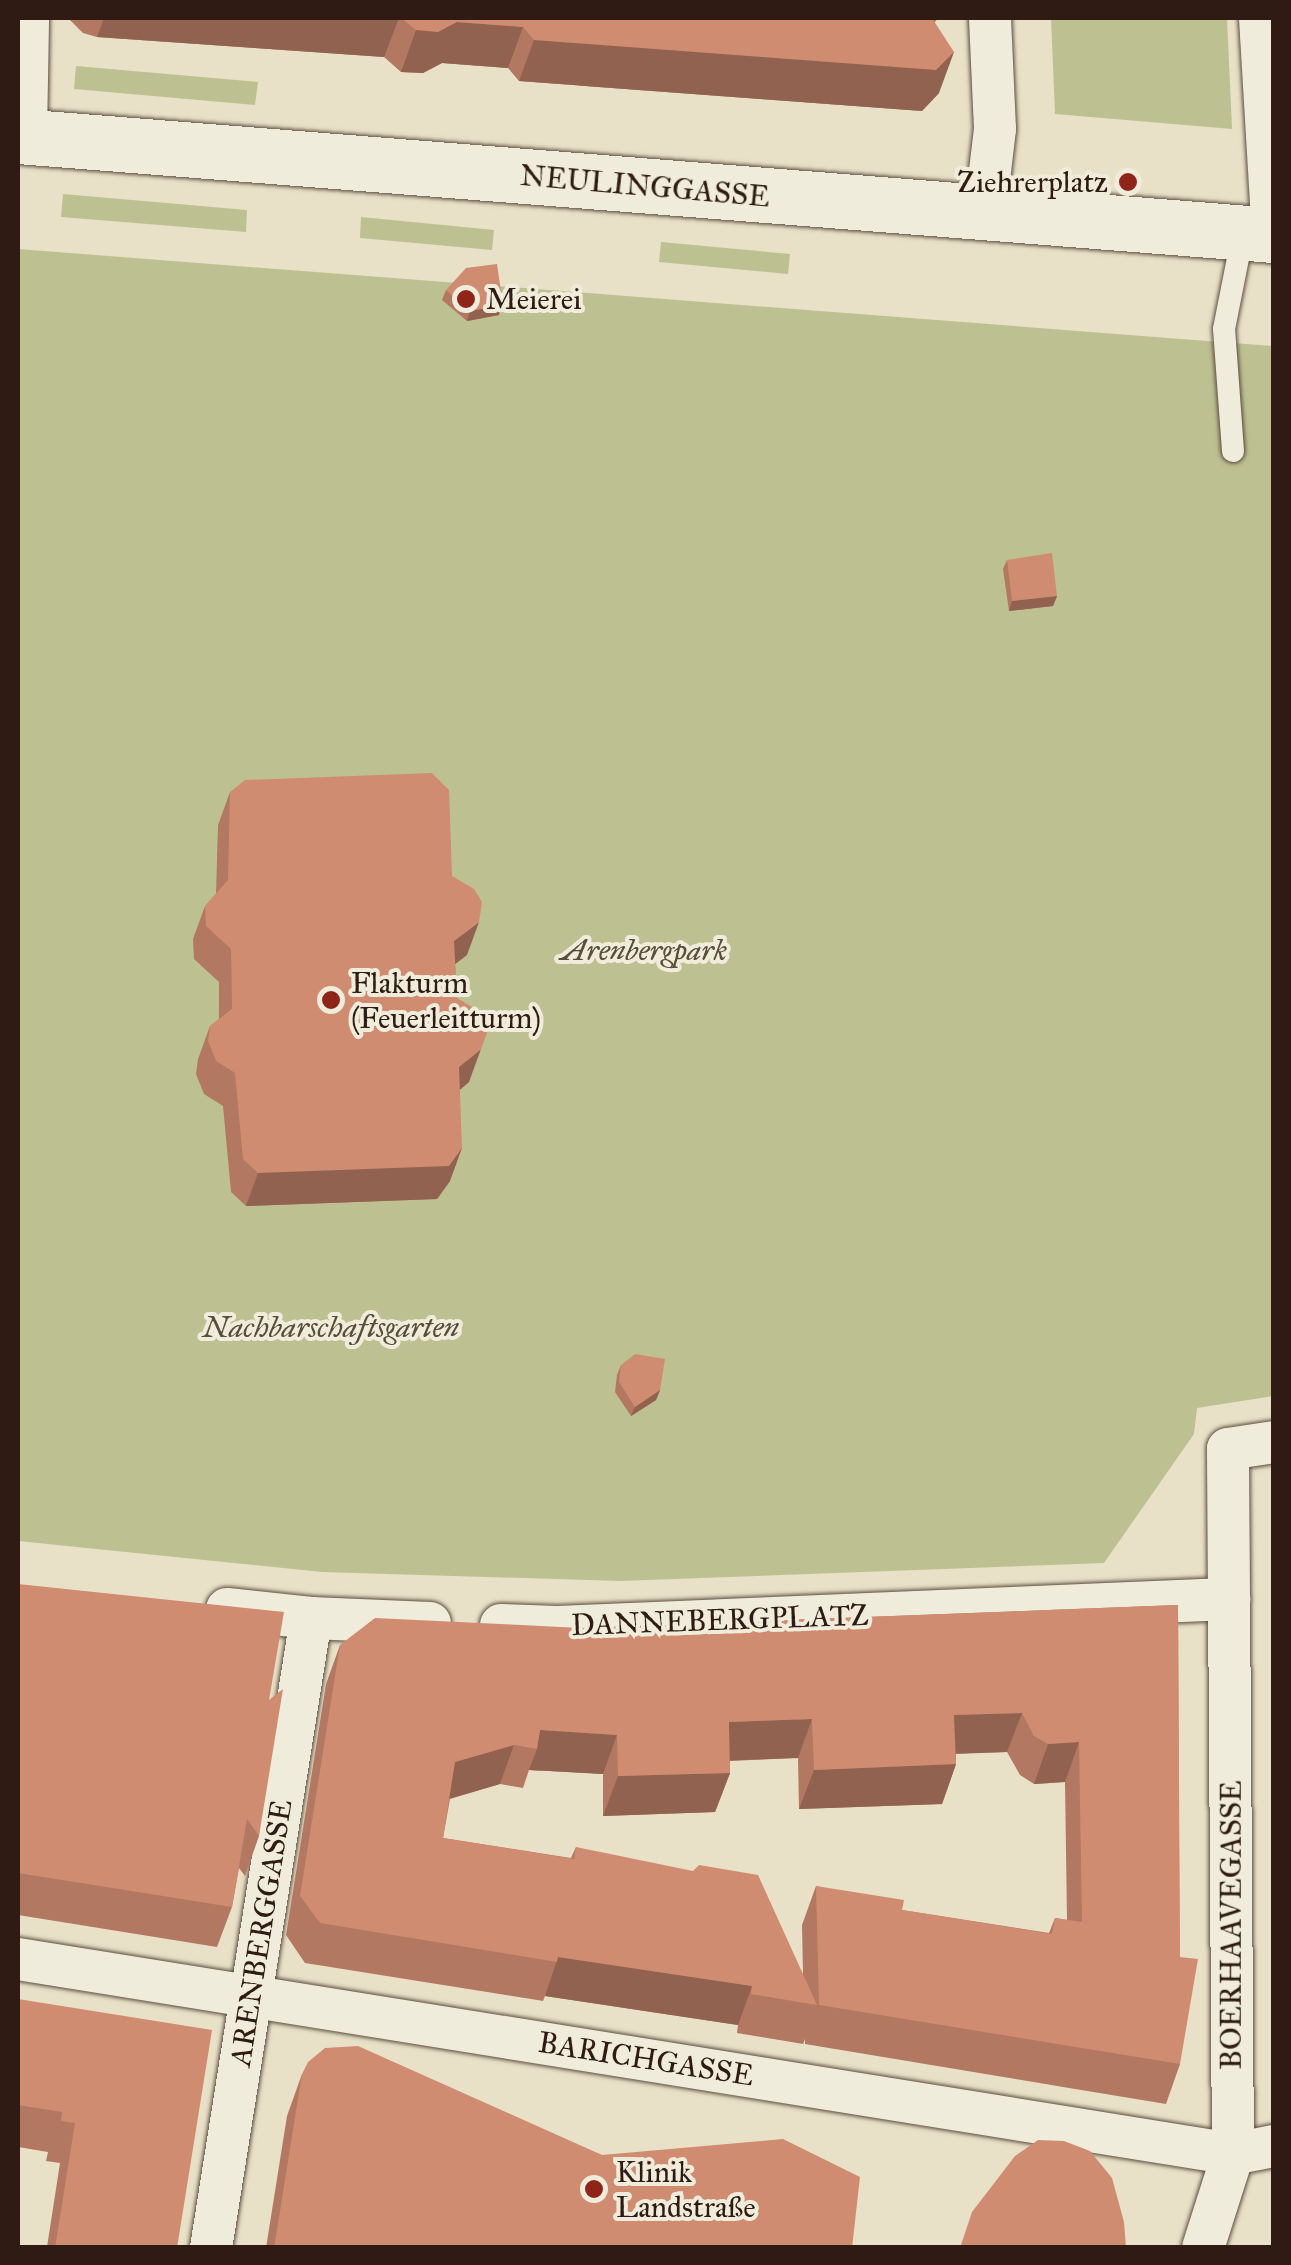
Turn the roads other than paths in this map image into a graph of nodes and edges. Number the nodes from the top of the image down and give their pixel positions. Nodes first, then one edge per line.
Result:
1 (28, 18) edge
2 (990, 18) edge
3 (1260, 18) edge
4 (22, 136) edge
5 (985, 213) junction
6 (1263, 234) edge
7 (1233, 451) dead end
8 (1274, 1442) edge
9 (1229, 1599) junction
10 (194, 1605) edge
11 (311, 1618) junction
12 (18, 1959) edge
13 (251, 1994) junction
14 (1253, 2150) edge
15 (211, 2248) edge
16 (1203, 2248) edge

1 - 4 street
2 - 5 street
3 - 6 street
4 - 5 street, NEULINGGASSE
5 - 6 street, NEULINGGASSE
6 - 7 lane
8 - 9 street
9 - 11 street, DANNEBERGPLATZ
9 - 14 street, BOERHAAVEGASSE
10 - 11 street, DANNEBERGPLATZ
11 - 13 street, ARENBERGGASSE
12 - 13 street, BARICHGASSE
13 - 14 street, BARICHGASSE
13 - 15 street, ARENBERGGASSE
14 - 16 street, BOERHAAVEGASSE

